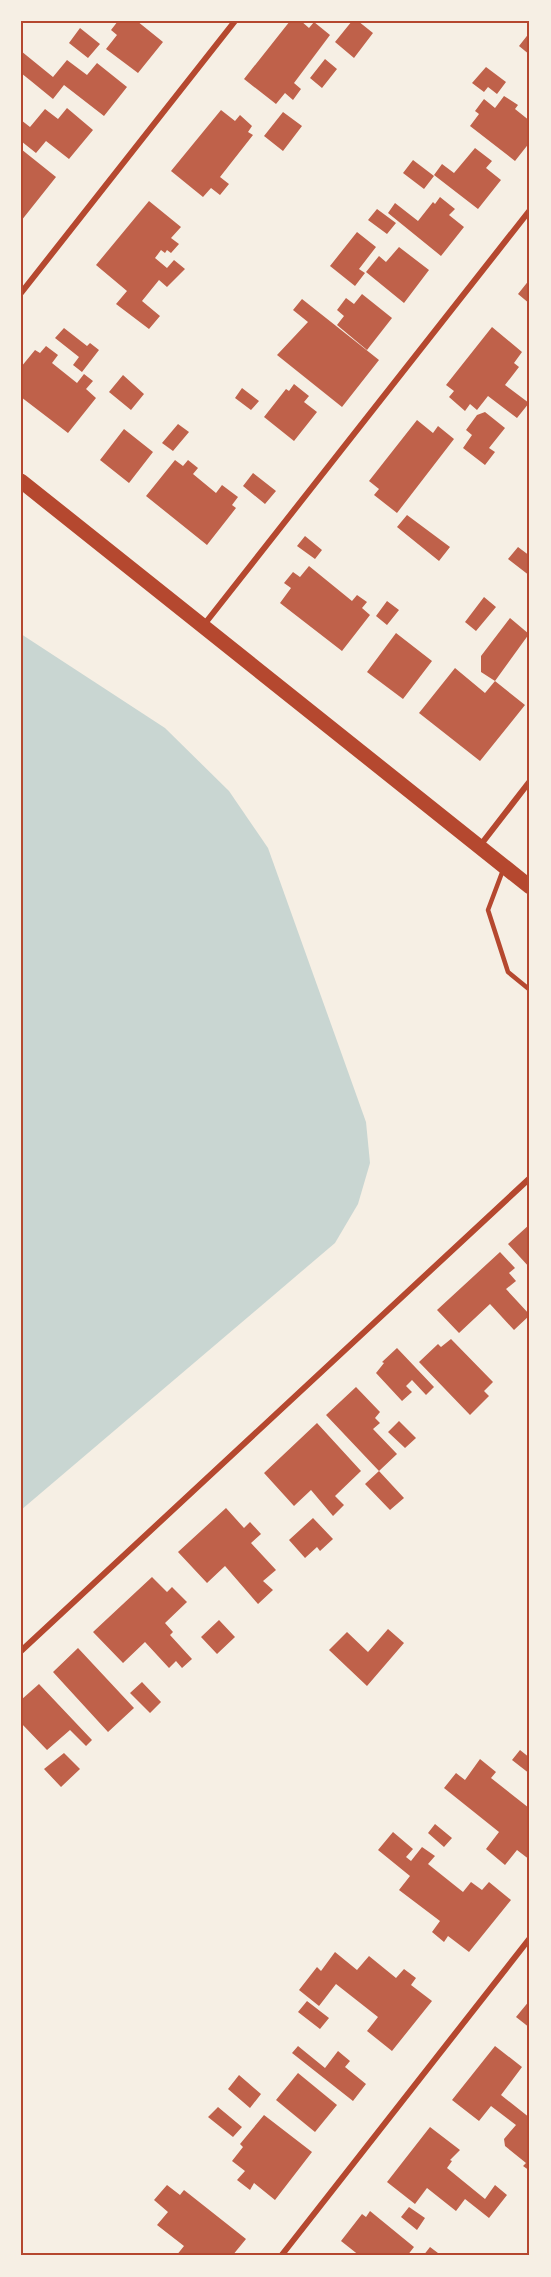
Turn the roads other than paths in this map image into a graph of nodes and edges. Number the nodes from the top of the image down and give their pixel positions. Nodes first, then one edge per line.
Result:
1 (236, 21) edge
2 (530, 210) edge
3 (21, 293) edge
4 (21, 481) edge
5 (202, 627) junction
6 (530, 781) edge
7 (479, 847) junction
8 (504, 867) junction
9 (530, 887) edge
10 (530, 990) edge
11 (530, 1178) edge
12 (21, 1650) edge
13 (530, 1938) edge
14 (281, 2256) edge

1 - 3 street
2 - 5 street
4 - 5 main road
5 - 7 main road
6 - 7 street
7 - 8 main road
8 - 9 main road
8 - 10 lane
11 - 12 street
13 - 14 street

